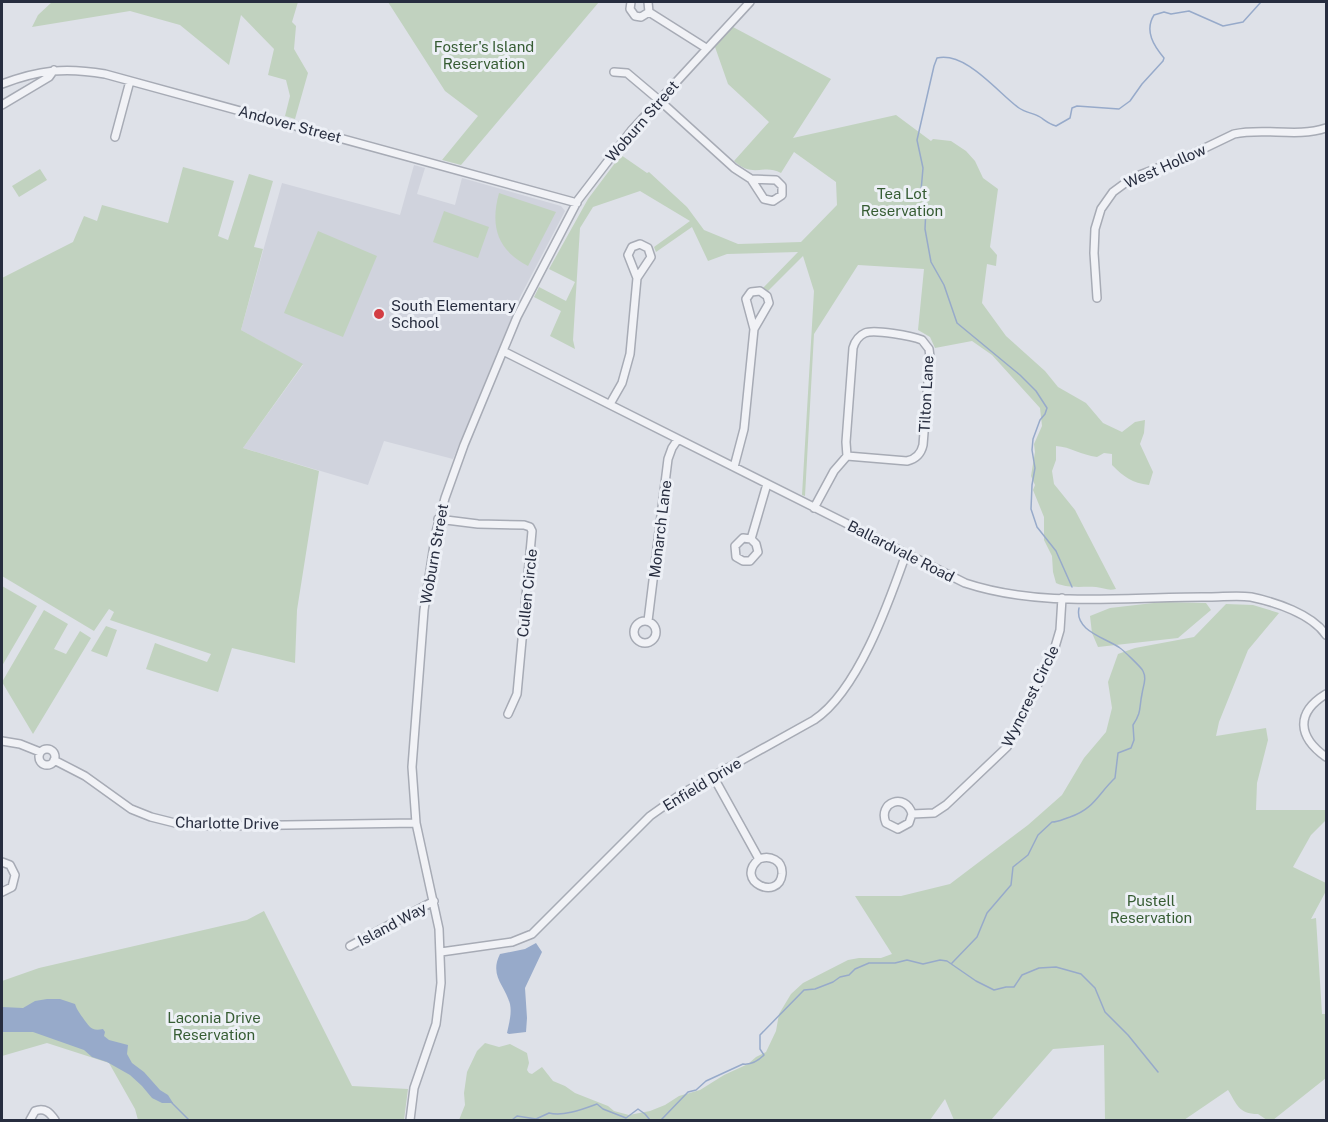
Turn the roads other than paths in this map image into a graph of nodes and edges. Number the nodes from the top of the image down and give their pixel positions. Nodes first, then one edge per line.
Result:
1 (631, 2) edge
2 (648, 2) edge
3 (750, 2) edge
4 (649, 12) junction
5 (706, 48) junction
6 (54, 70) junction
7 (614, 72) dead end
8 (130, 81) junction
9 (2, 84) edge
10 (659, 100) junction
11 (2, 105) edge
12 (1326, 128) edge
13 (114, 137) dead end
14 (751, 179) junction
15 (577, 203) junction
16 (638, 278) junction
17 (1097, 298) dead end
18 (754, 329) junction
19 (503, 351) junction
20 (610, 404) junction
21 (678, 439) junction
22 (847, 456) junction
23 (734, 467) junction
24 (767, 484) junction
25 (814, 508) junction
26 (438, 519) junction
27 (751, 539) dead end
28 (906, 554) junction
29 (1062, 598) junction
30 (648, 621) dead end
31 (1326, 634) edge
32 (1326, 694) edge
33 (508, 714) dead end
34 (2, 741) edge
35 (40, 752) junction
36 (1326, 757) edge
37 (54, 760) junction
38 (713, 776) junction
39 (912, 814) junction
40 (416, 823) junction
41 (759, 859) junction
42 (2, 862) edge
43 (2, 892) edge
44 (434, 902) junction
45 (350, 946) dead end
46 (441, 952) junction
47 (30, 1120) edge
48 (55, 1120) edge
49 (410, 1120) edge

1 - 4 street
2 - 4 street
3 - 5 street, Woburn Street
4 - 5 street
5 - 10 street, Woburn Street
6 - 8 street, Andover Street
6 - 9 street, Andover Street
6 - 11 street
7 - 10 street
8 - 13 street
8 - 15 street, Andover Street
10 - 14 street
10 - 15 street, Woburn Street
12 - 17 street, West Hollow
14 - 14 street
15 - 19 street, Woburn Street
16 - 16 street
16 - 20 street
18 - 18 street
18 - 23 street
19 - 20 street, Ballardvale Road
19 - 26 street, Woburn Street
20 - 21 street, Ballardvale Road
21 - 23 street, Ballardvale Road
21 - 30 street, Monarch Lane
22 - 22 street, Tilton Lane
22 - 25 street
23 - 24 street, Ballardvale Road
24 - 25 street, Ballardvale Road
24 - 27 street
25 - 28 street, Ballardvale Road
26 - 33 street, Cullen Circle
26 - 40 street, Woburn Street
28 - 29 street, Ballardvale Road
28 - 38 street, Enfield Drive
29 - 31 street, Ballardvale Road
29 - 39 street, Wyncrest Circle
32 - 36 street
34 - 35 street, Charlotte Drive
35 - 37 street, Charlotte Drive
35 - 37 street, Charlotte Drive
37 - 40 street, Charlotte Drive
38 - 41 street
38 - 46 street, Enfield Drive
39 - 39 street, Wyncrest Circle
40 - 44 street, Woburn Street
41 - 41 street
42 - 43 street
44 - 45 street, Island Way
44 - 46 street, Woburn Street
46 - 49 street, Woburn Street
47 - 48 street

